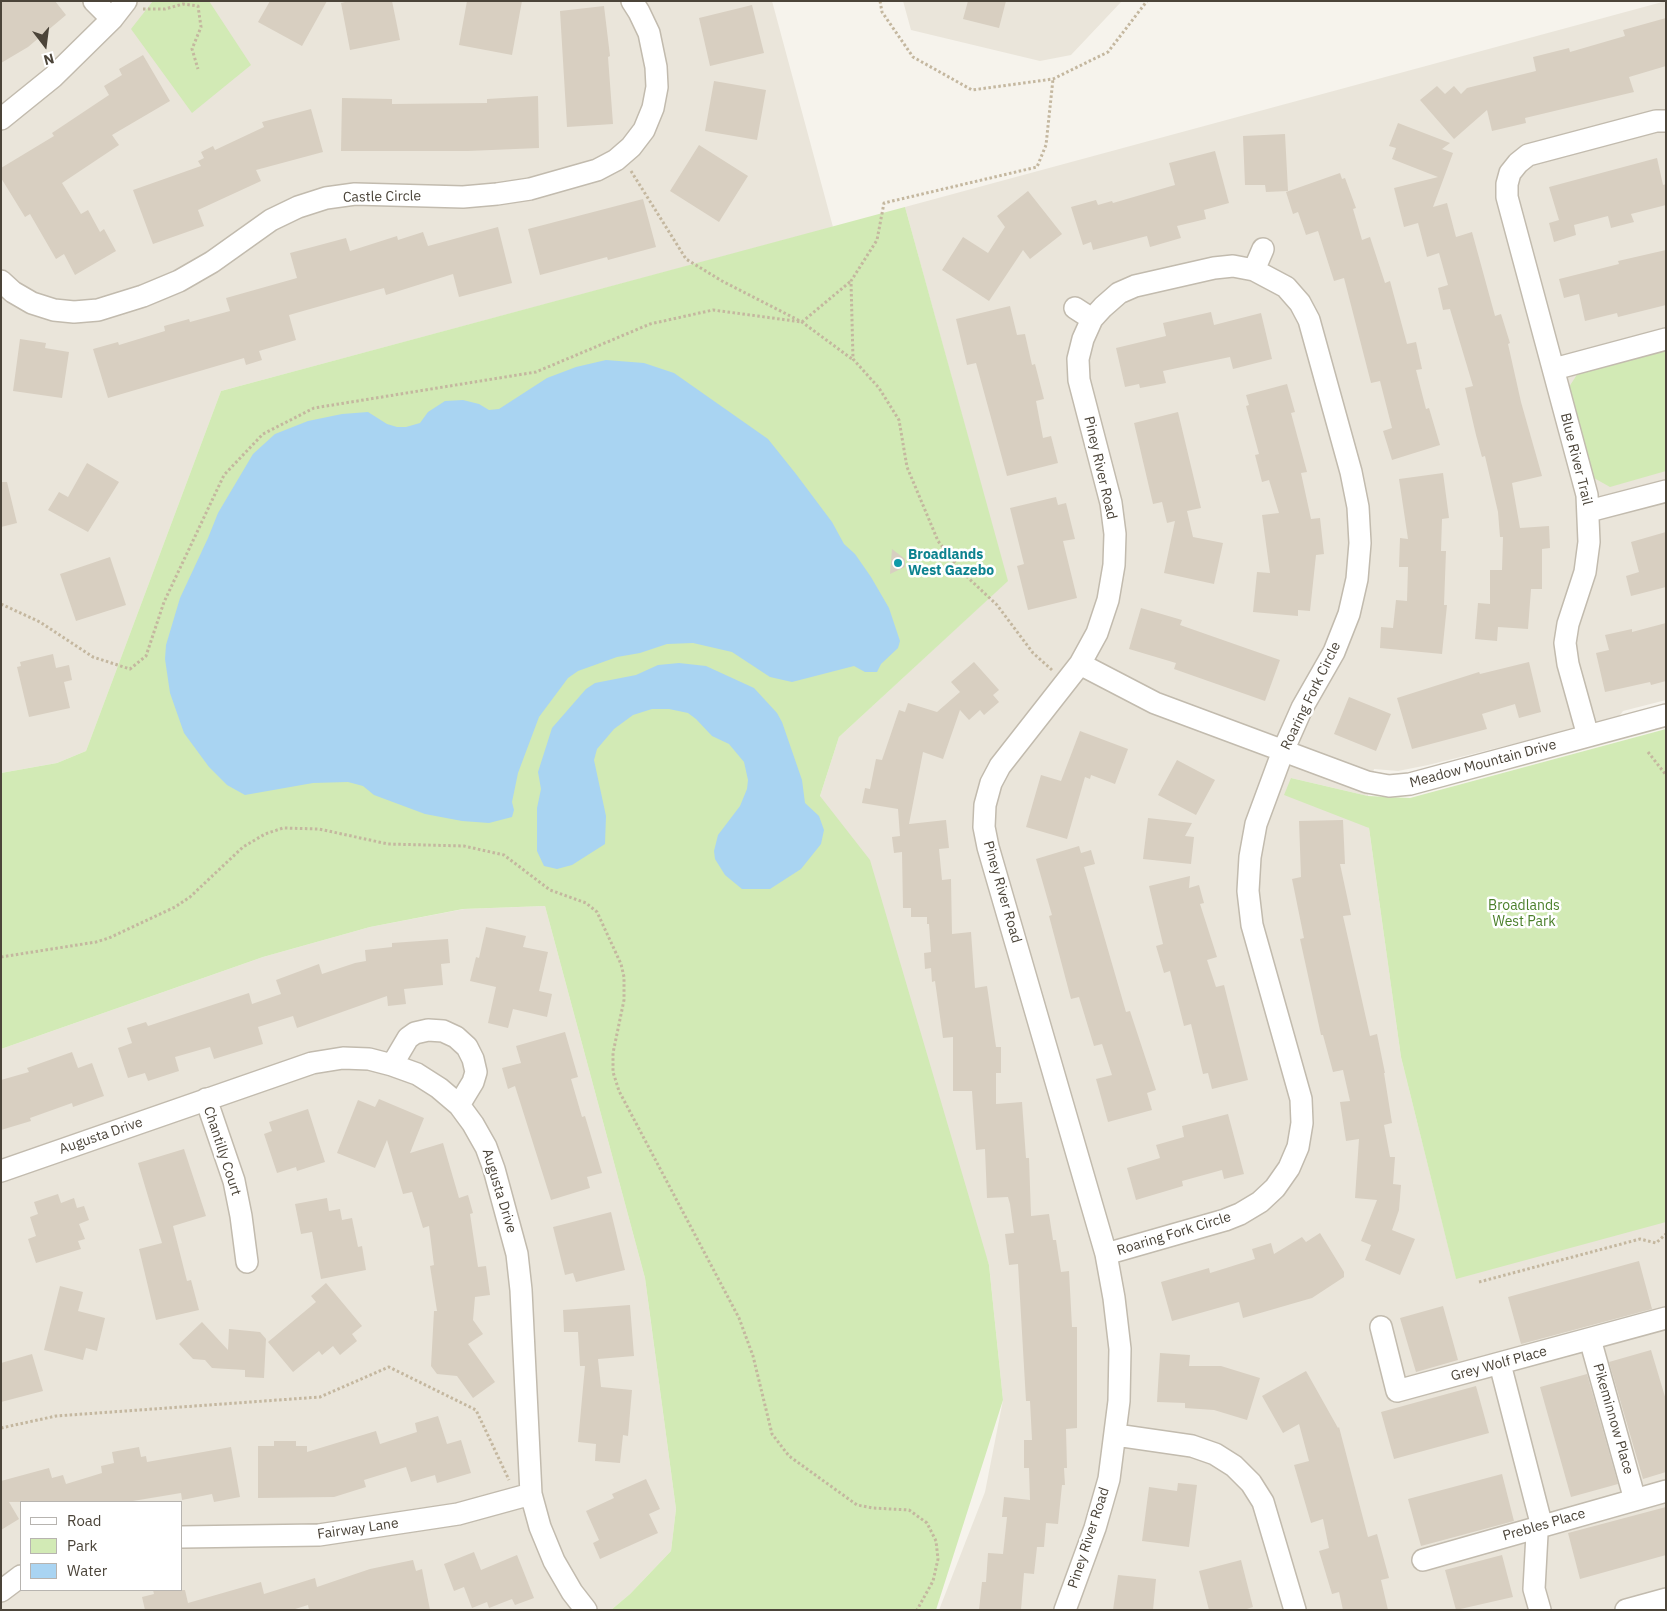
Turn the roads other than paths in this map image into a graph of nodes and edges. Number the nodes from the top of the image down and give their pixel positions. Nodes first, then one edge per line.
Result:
1 (94, 1) edge
2 (632, 1) edge
3 (133, 3) edge
4 (112, 19) junction
5 (1, 119) edge
6 (1666, 121) edge
7 (1263, 249) dead end
8 (1254, 270) junction
9 (1, 281) edge
10 (1084, 314) joint
11 (1666, 339) edge
12 (1554, 370) junction
13 (1666, 491) edge
14 (1589, 512) junction
15 (1075, 672) junction
16 (1666, 715) edge
17 (1588, 736) junction
18 (1283, 751) junction
19 (392, 1065) junction
20 (206, 1099) junction
21 (458, 1106) junction
22 (1, 1171) edge
23 (1106, 1254) junction
24 (246, 1262) dead end
25 (1666, 1318) edge
26 (1381, 1327) dead end
27 (1590, 1339) junction
28 (1500, 1364) junction
29 (1116, 1435) junction
30 (1666, 1491) edge
31 (522, 1497) junction
32 (1635, 1500) junction
33 (1538, 1527) junction
34 (182, 1537) edge
35 (1423, 1560) dead end
36 (20, 1577) edge
37 (1, 1591) edge
38 (1666, 1599) edge
39 (586, 1610) edge
40 (1065, 1610) edge
41 (1295, 1610) edge
42 (1540, 1610) edge
43 (1626, 1610) edge

1 - 4 street
2 - 9 street, Castle Circle
3 - 4 street
4 - 5 street
6 - 12 street, Blue River Trail
7 - 8 street
8 - 10 street, Roaring Fork Circle
8 - 18 street, Roaring Fork Circle
10 - 15 street, Piney River Road
11 - 12 street
12 - 14 street, Blue River Trail
13 - 14 street
14 - 17 street, Blue River Trail
15 - 18 street, Meadow Mountain Drive
15 - 23 street, Piney River Road
16 - 17 street, Meadow Mountain Drive
17 - 18 street, Meadow Mountain Drive
18 - 23 street, Roaring Fork Circle
19 - 20 street, Augusta Drive
19 - 21 street, Augusta Drive
19 - 21 street
20 - 22 street, Augusta Drive
20 - 24 street, Chantilly Court
21 - 31 street, Augusta Drive
23 - 29 street, Piney River Road
25 - 27 street, Grey Wolf Place
26 - 28 street, Grey Wolf Place
27 - 28 street, Grey Wolf Place
27 - 32 street, Pikeminnow Place
28 - 33 street
29 - 40 street, Piney River Road
29 - 41 street
30 - 32 street, Prebles Place
31 - 34 street, Fairway Lane
31 - 39 street, Augusta Drive
32 - 33 street, Prebles Place
33 - 35 street, Prebles Place
33 - 42 street
36 - 37 street
38 - 43 street

